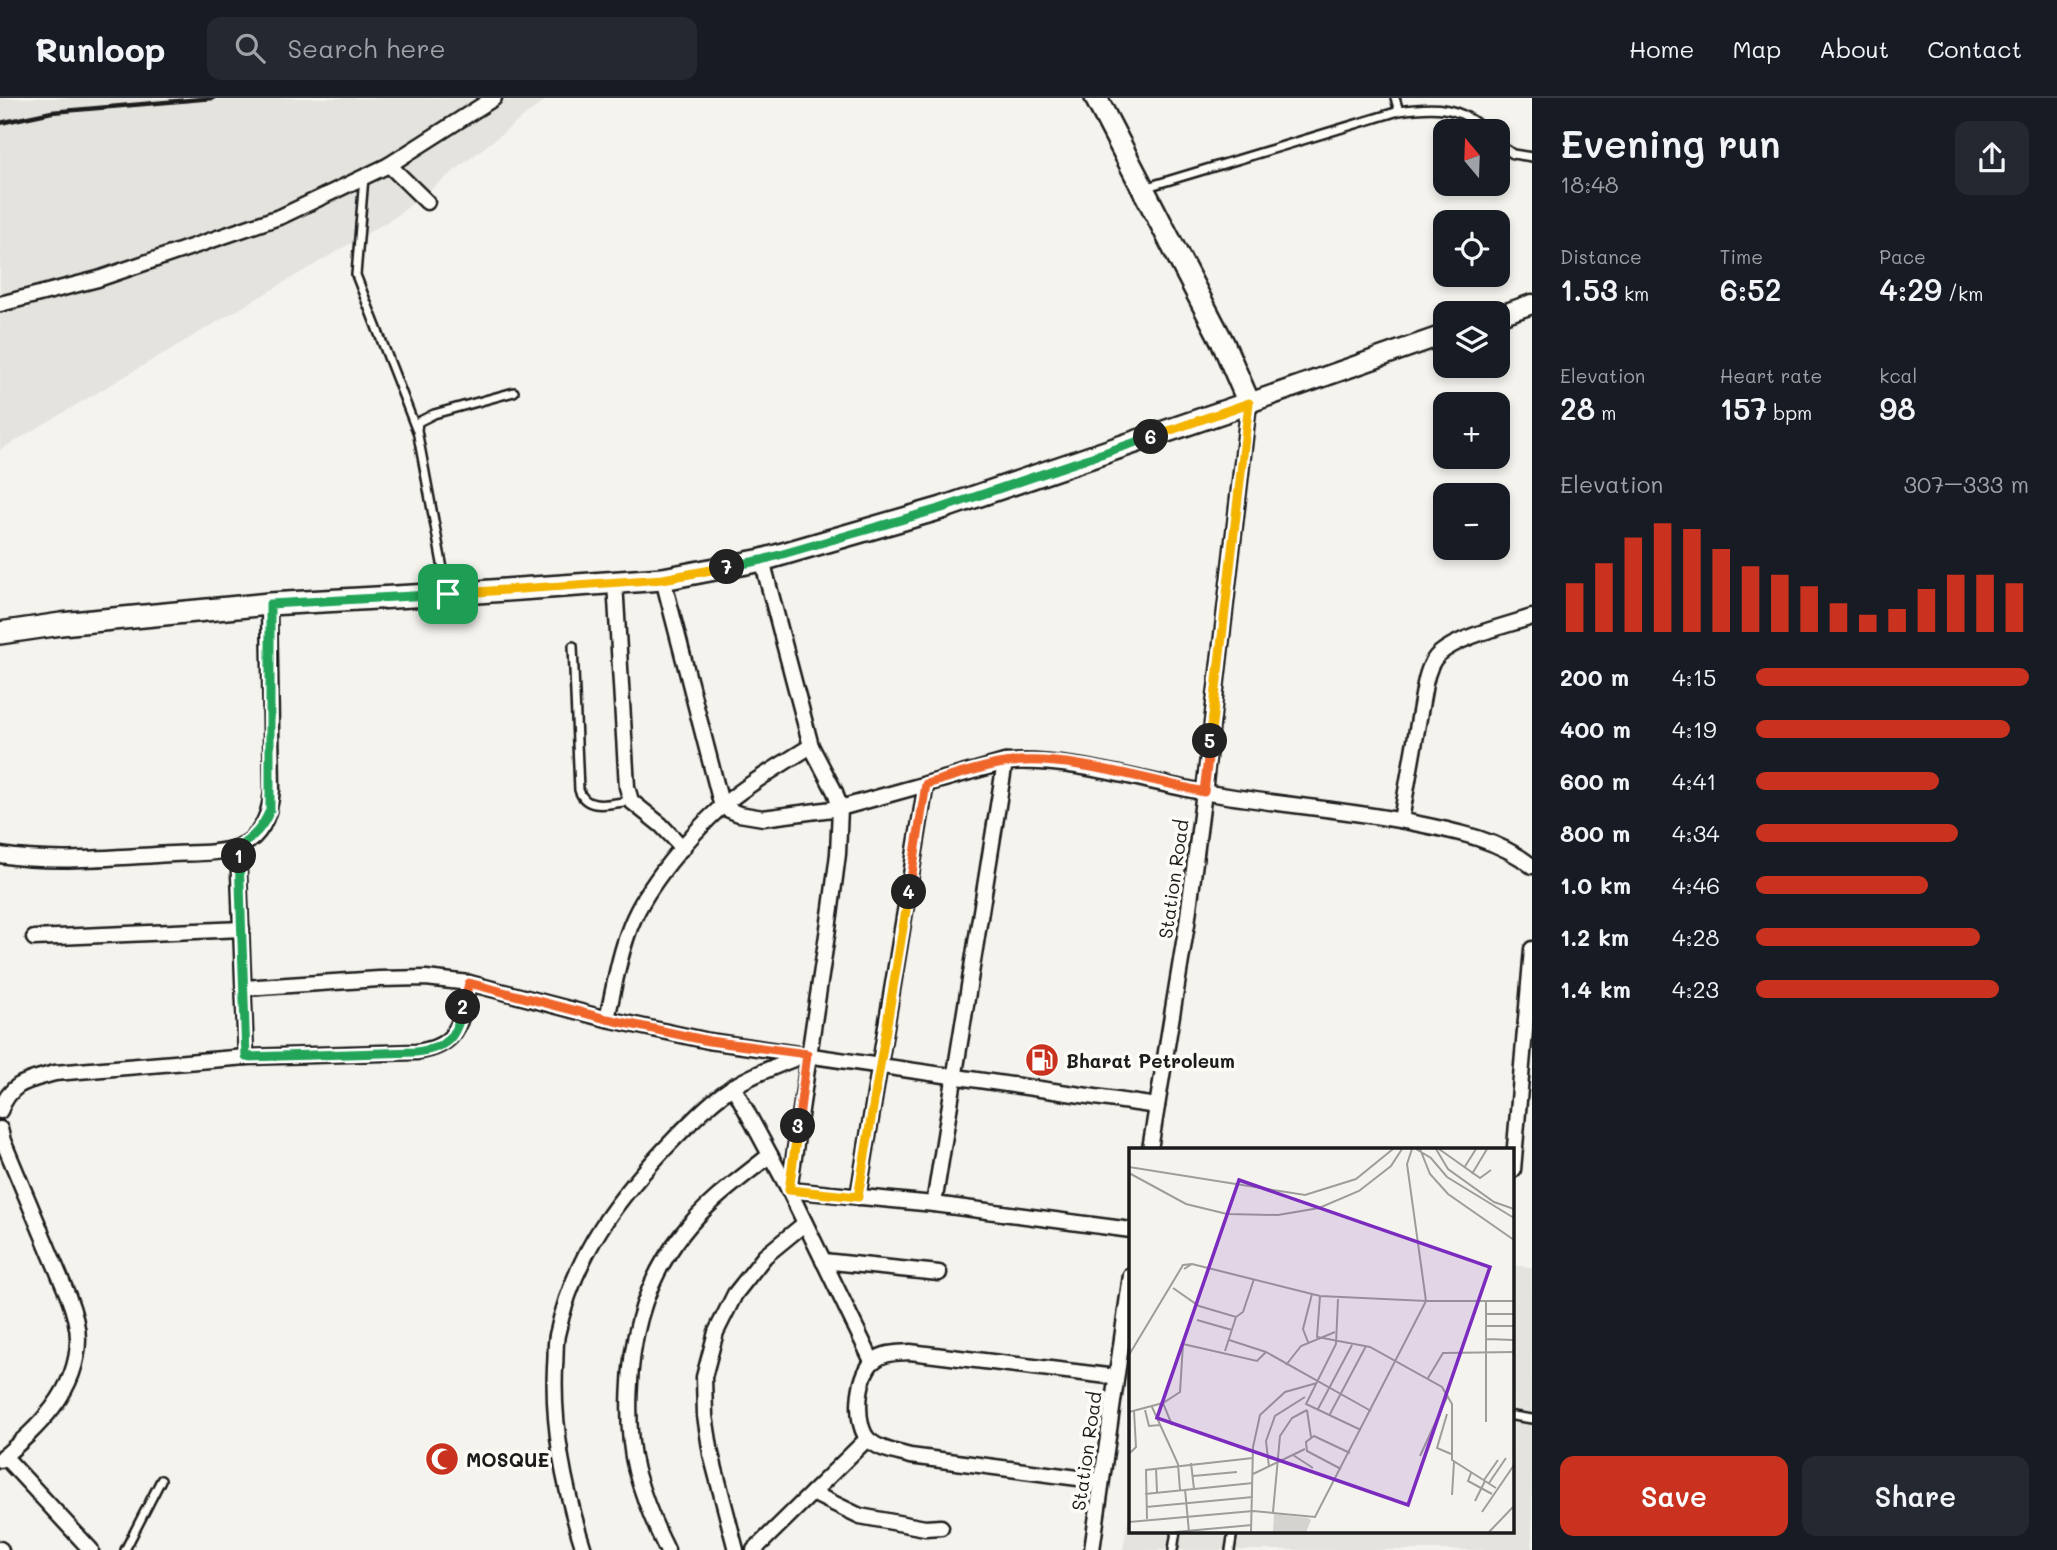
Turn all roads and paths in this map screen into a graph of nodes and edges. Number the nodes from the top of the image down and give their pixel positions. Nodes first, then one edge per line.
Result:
1 (494, 98) edge
2 (1096, 98) edge
3 (1395, 98) edge
4 (1399, 111) junction
5 (1470, 119) edge
6 (1510, 152) edge
7 (1532, 157) edge
8 (389, 165) junction
9 (364, 177) junction
10 (1143, 189) junction
11 (427, 202) dead end
12 (0, 304) edge
13 (1532, 304) edge
14 (1510, 312) edge
15 (1433, 339) edge
16 (514, 393) dead end
17 (1249, 403) junction
18 (417, 430) junction
19 (762, 560) junction
20 (663, 579) junction
21 (615, 582) junction
22 (448, 594) junction
23 (270, 604) junction
24 (1532, 617) edge
25 (0, 633) edge
26 (573, 646) dead end
27 (811, 746) junction
28 (1004, 762) junction
29 (926, 784) junction
30 (1204, 792) junction
31 (631, 801) junction
32 (722, 807) junction
33 (840, 808) junction
34 (1401, 820) junction
35 (238, 847) junction
36 (683, 849) junction
37 (0, 855) edge
38 (1532, 866) edge
39 (242, 929) junction
40 (34, 938) dead end
41 (1532, 948) edge
42 (1530, 981) edge
43 (469, 983) junction
44 (244, 988) junction
45 (607, 1019) junction
46 (807, 1054) junction
47 (246, 1057) junction
48 (880, 1068) junction
49 (953, 1077) junction
50 (733, 1086) junction
51 (1157, 1106) junction
52 (0, 1111) edge
53 (0, 1129) edge
54 (1150, 1148) edge
55 (771, 1155) junction
56 (1514, 1159) edge
57 (789, 1190) junction
58 (858, 1197) junction
59 (934, 1204) junction
60 (804, 1224) junction
61 (1129, 1230) edge
62 (823, 1261) junction
63 (939, 1273) dead end
64 (1129, 1289) edge
65 (872, 1361) junction
66 (1116, 1377) junction
67 (1514, 1416) edge
68 (1532, 1419) edge
69 (867, 1439) junction
70 (2, 1458) edge
71 (161, 1480) dead end
72 (1101, 1480) junction
73 (812, 1493) junction
74 (941, 1527) dead end
75 (1176, 1532) edge
76 (1233, 1532) edge
77 (91, 1550) edge
78 (125, 1550) edge
79 (584, 1550) edge
80 (667, 1550) edge
81 (736, 1550) edge
82 (754, 1550) edge
83 (1092, 1550) edge
84 (1173, 1550) edge
85 (1230, 1550) edge

1 - 8 street
2 - 10 main road
3 - 4 lane
4 - 5 lane
4 - 10 lane
6 - 7 lane
8 - 9 street
8 - 11 street
9 - 12 street
9 - 18 lane
10 - 17 main road
13 - 14 street
15 - 17 street
16 - 18 lane
17 - 19 main road
17 - 30 street, Station Road
18 - 22 lane
19 - 20 main road
19 - 27 street
20 - 21 main road
20 - 32 street
21 - 22 main road
21 - 31 street
22 - 23 main road
23 - 25 main road
23 - 35 street
24 - 34 street
26 - 31 lane
27 - 32 street
27 - 33 street
28 - 29 street
28 - 30 street
28 - 49 street
29 - 33 street
29 - 48 street
30 - 34 street
30 - 51 street, Station Road
31 - 36 street
32 - 33 street
32 - 36 street
33 - 46 street
34 - 38 street
35 - 37 street
35 - 39 street
36 - 45 street
39 - 40 street
39 - 44 street
41 - 42 street
42 - 56 street
43 - 44 street
43 - 45 street
43 - 47 street
44 - 47 street
45 - 46 street
46 - 48 street
46 - 50 street
46 - 57 street
47 - 52 street
48 - 49 street
48 - 58 street
49 - 51 street
49 - 59 street
50 - 55 street
50 - 79 street
51 - 54 street, Station Road
53 - 70 street
55 - 57 street
55 - 80 street
57 - 58 street
57 - 60 street
58 - 59 street
59 - 61 street
60 - 62 street
60 - 81 street
62 - 63 street
62 - 65 street
64 - 66 street, Station Road
65 - 66 street
65 - 69 street
66 - 72 street, Station Road
67 - 68 lane
69 - 72 street
69 - 73 street
70 - 77 street
71 - 78 lane
72 - 83 street, Station Road
73 - 74 street
73 - 82 street
75 - 84 lane
76 - 85 lane

